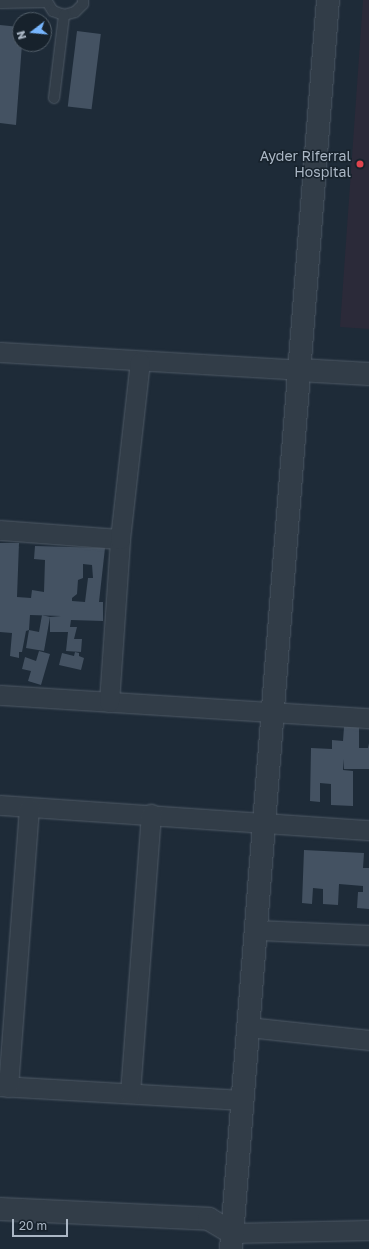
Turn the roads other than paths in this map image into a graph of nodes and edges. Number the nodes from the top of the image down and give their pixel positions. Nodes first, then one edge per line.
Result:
1 (83, 0) edge
2 (328, 0) edge
3 (46, 1) edge
4 (0, 3) edge
5 (64, 15) junction
6 (54, 98) dead end
7 (0, 352) edge
8 (140, 362) junction
9 (299, 370) junction
10 (369, 374) edge
11 (0, 530) edge
12 (120, 540) junction
13 (0, 695) edge
14 (109, 702) junction
15 (272, 712) junction
16 (369, 718) edge
17 (0, 806) edge
18 (29, 808) junction
19 (151, 814) junction
20 (264, 823) junction
21 (369, 830) edge
22 (255, 930) junction
23 (369, 935) edge
24 (248, 1027) junction
25 (369, 1040) edge
26 (4, 1086) edge
27 (130, 1093) junction
28 (242, 1100) junction
29 (0, 1209) edge
30 (369, 1230) edge
31 (232, 1241) edge

1 - 5 lane
2 - 9 street
3 - 4 lane
3 - 5 lane
5 - 6 lane
7 - 8 street
8 - 9 street
8 - 12 street
9 - 10 street
9 - 15 street
11 - 12 street
12 - 14 street
13 - 14 street
14 - 15 street
15 - 16 street
15 - 20 street
17 - 18 street
18 - 19 street
18 - 26 street
19 - 20 street
19 - 27 street
20 - 21 street
20 - 22 street
22 - 23 street
22 - 24 street
24 - 25 street
24 - 28 street
26 - 27 street
27 - 28 street
28 - 31 street
29 - 31 street
30 - 31 street

